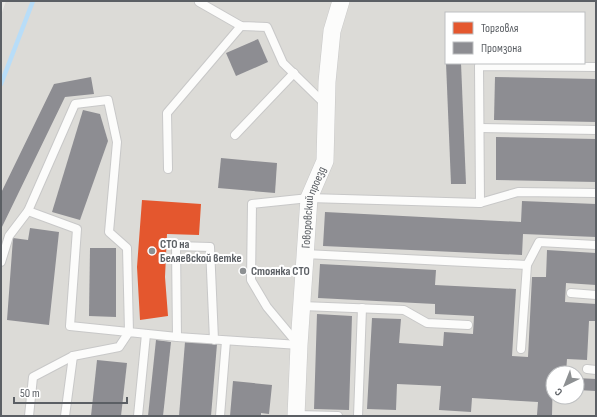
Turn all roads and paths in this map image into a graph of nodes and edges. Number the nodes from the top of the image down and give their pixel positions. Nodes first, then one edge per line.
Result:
1 (341, 1) edge
2 (199, 2) dead end
3 (241, 26) junction
4 (596, 66) edge
5 (294, 73) junction
6 (326, 105) junction
7 (480, 128) junction
8 (596, 130) edge
9 (235, 135) dead end
10 (168, 169) dead end
11 (596, 193) edge
12 (309, 198) junction
13 (480, 203) junction
14 (28, 211) junction
15 (596, 245) edge
16 (305, 254) junction
17 (1, 262) edge
18 (527, 265) junction
19 (571, 293) dead end
20 (596, 295) edge
21 (302, 306) junction
22 (362, 308) junction
23 (468, 325) dead end
24 (129, 332) junction
25 (146, 334) junction
26 (177, 337) junction
27 (214, 340) junction
28 (226, 341) junction
29 (299, 345) junction
30 (520, 349) dead end
31 (73, 356) junction
32 (586, 369) dead end
33 (596, 370) edge
34 (296, 415) edge
35 (29, 416) edge
36 (65, 416) edge
37 (138, 416) edge
38 (220, 416) edge
39 (338, 416) edge
40 (358, 416) edge

1 - 6 street, Говоровский проезд
2 - 3 lane
3 - 5 lane
3 - 10 lane
4 - 7 lane
5 - 6 lane
5 - 9 lane
6 - 12 street, Говоровский проезд
7 - 8 lane
7 - 13 lane
11 - 13 lane
12 - 13 lane
12 - 16 street, Говоровский проезд
12 - 29 lane
14 - 17 lane
14 - 24 lane
14 - 24 lane
15 - 18 lane
16 - 18 lane
16 - 21 street, Говоровский проезд
18 - 30 lane
19 - 20 lane
21 - 22 lane
21 - 29 street, Говоровский проезд
22 - 23 lane
22 - 40 lane
24 - 25 lane
24 - 31 lane
25 - 26 lane
25 - 37 lane
26 - 27 lane
26 - 27 lane
27 - 28 lane
28 - 29 lane
28 - 38 lane
29 - 34 street, Говоровский проезд
31 - 35 lane
31 - 36 lane
32 - 33 lane
34 - 39 lane

